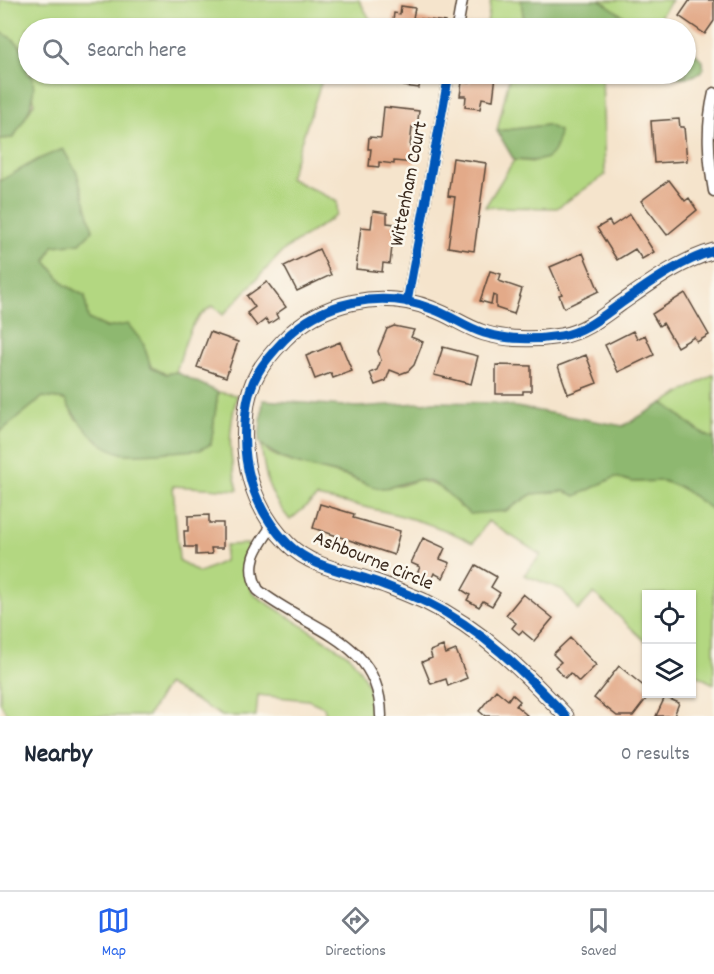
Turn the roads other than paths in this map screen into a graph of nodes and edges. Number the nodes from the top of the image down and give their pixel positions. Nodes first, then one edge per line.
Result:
1 (462, 0) edge
2 (459, 18) edge
3 (447, 84) edge
4 (714, 93) edge
5 (714, 191) edge
6 (714, 251) edge
7 (408, 302) junction
8 (273, 525) junction
9 (381, 716) edge
10 (566, 716) edge

1 - 2 street
3 - 7 street, Wittenham Court
4 - 5 street
6 - 7 street, Ashbourne Circle
7 - 8 street, Ashbourne Circle
8 - 9 street
8 - 10 street, Ashbourne Circle

